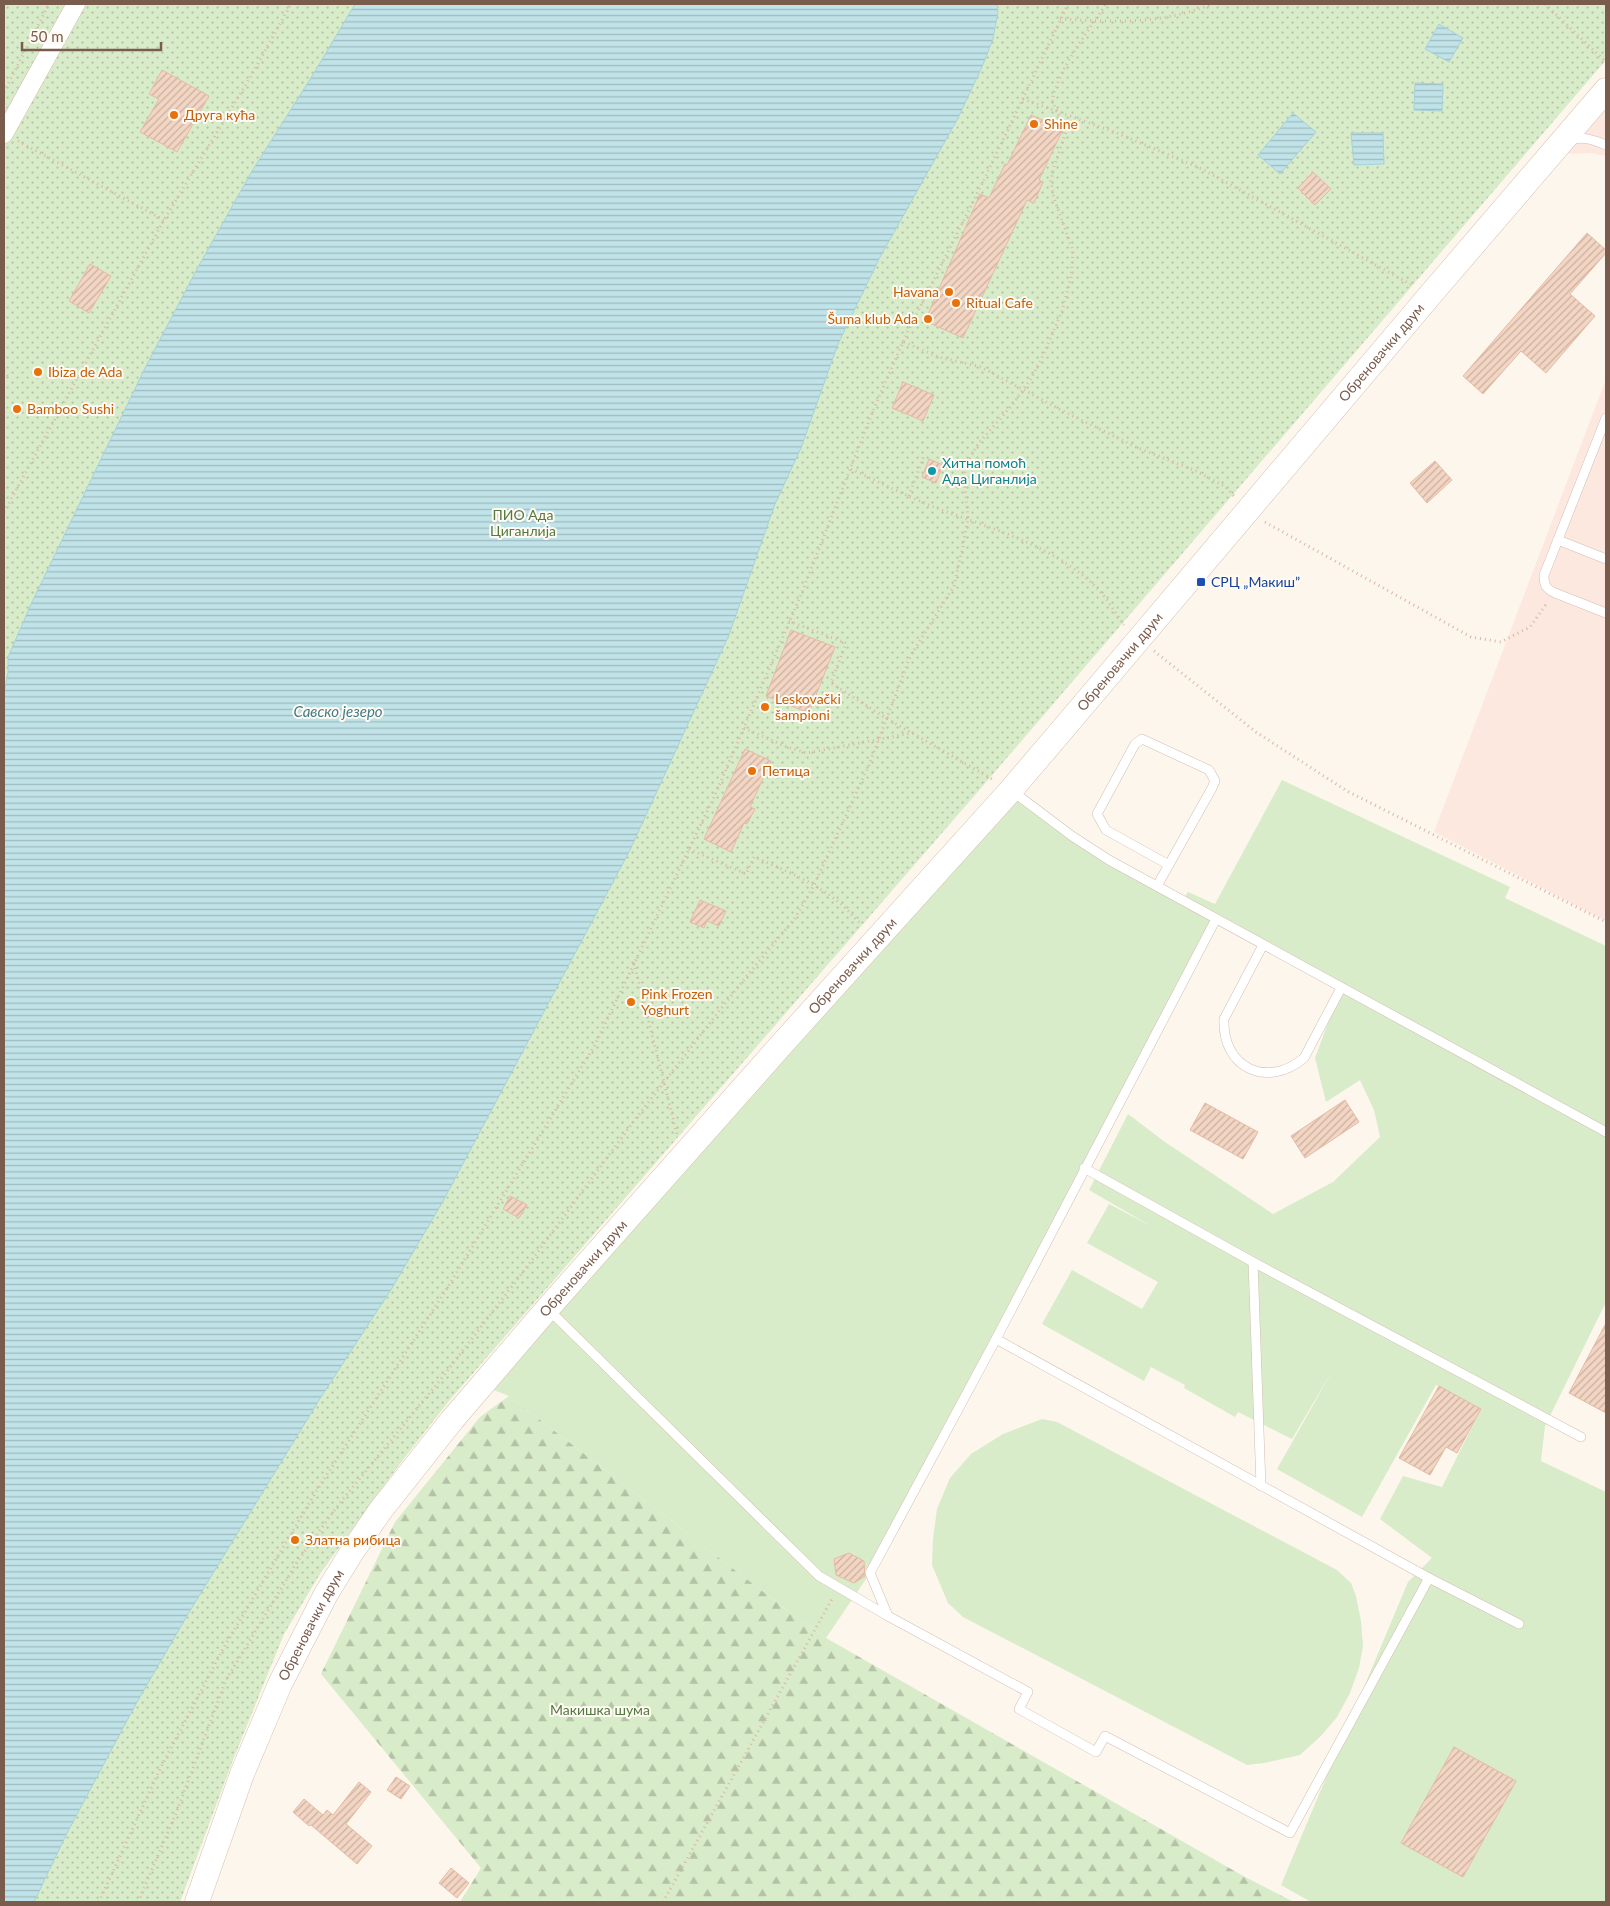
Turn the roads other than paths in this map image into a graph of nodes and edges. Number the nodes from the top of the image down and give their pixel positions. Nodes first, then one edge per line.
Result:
1 (76, 4) edge
2 (1604, 98) edge
3 (4, 134) edge
4 (1606, 145) edge
5 (1560, 146) junction
6 (1606, 418) edge
7 (1558, 540) junction
8 (1606, 559) edge
9 (1606, 612) edge
10 (1011, 790) junction
11 (1169, 865) junction
12 (1157, 886) junction
13 (1216, 919) junction
14 (1263, 945) junction
15 (1341, 988) junction
16 (1606, 1132) edge
17 (1084, 1168) junction
18 (1254, 1262) junction
19 (548, 1308) junction
20 (996, 1339) junction
21 (1581, 1437) dead end
22 (1262, 1486) junction
23 (1429, 1578) junction
24 (888, 1616) junction
25 (1519, 1624) dead end
26 (196, 1902) edge

1 - 3 street
2 - 5 street, Обреновачки друм
4 - 5 lane
5 - 10 street, Обреновачки друм
6 - 7 lane
7 - 8 lane
7 - 9 lane
10 - 12 lane
10 - 19 street, Обреновачки друм
11 - 11 lane
11 - 12 lane
12 - 13 lane
13 - 14 lane
13 - 17 lane
14 - 15 lane
14 - 15 lane
15 - 16 lane
17 - 18 lane
17 - 20 lane
18 - 21 lane
18 - 22 lane
19 - 24 lane
19 - 26 street, Обреновачки друм
20 - 22 lane
20 - 24 lane
22 - 23 lane
23 - 24 lane
23 - 25 lane

